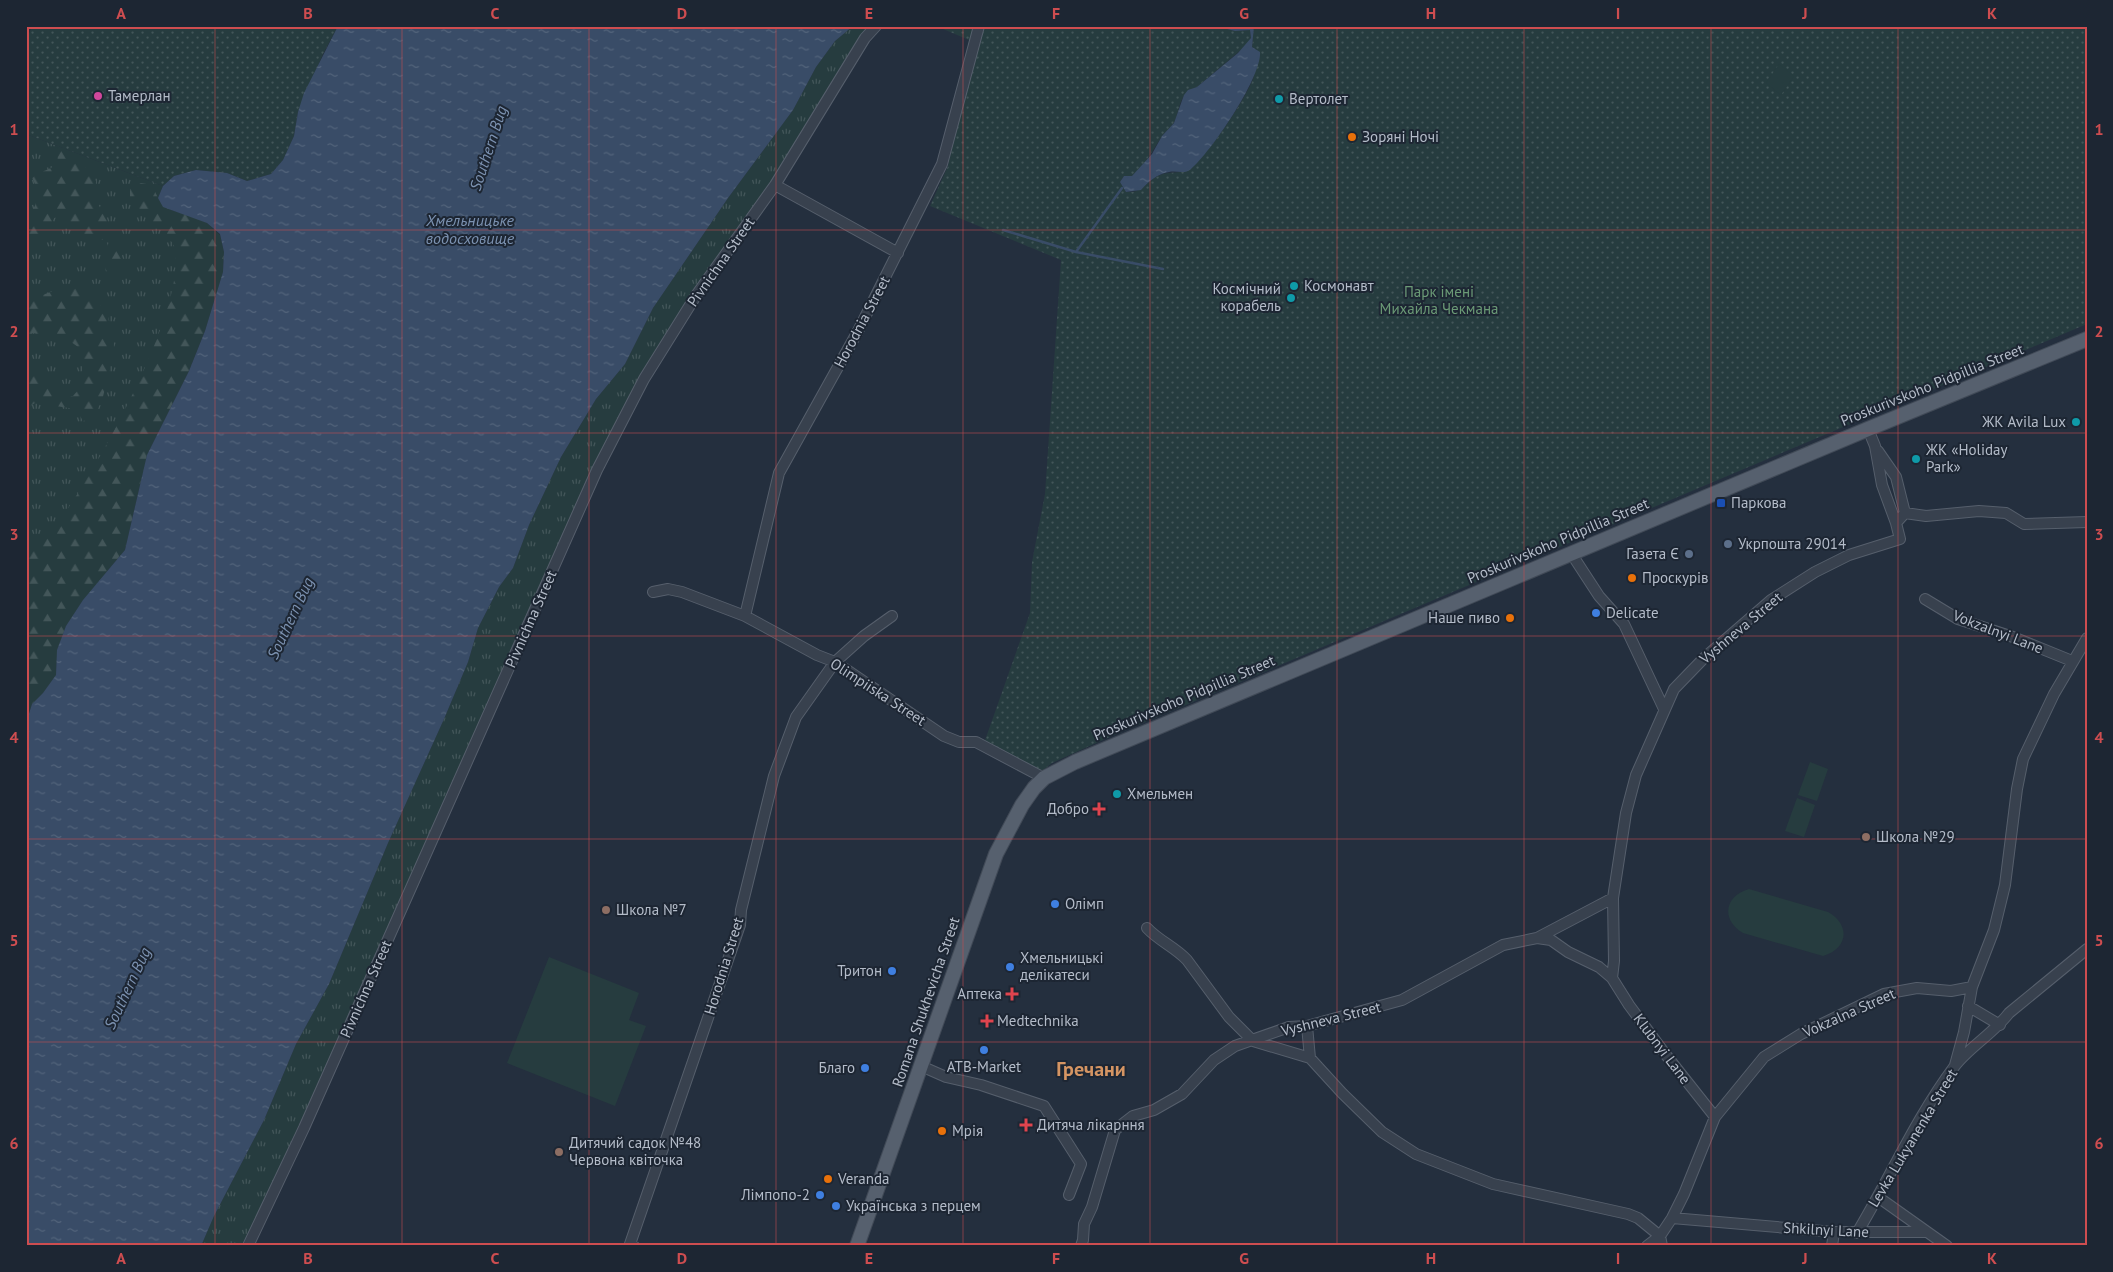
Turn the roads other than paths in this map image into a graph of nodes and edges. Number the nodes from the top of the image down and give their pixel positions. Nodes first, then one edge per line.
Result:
1 (876, 26) edge
2 (979, 26) edge
3 (774, 185) junction
4 (898, 253) junction
5 (2087, 339) edge
6 (1868, 428) junction
7 (1875, 446) junction
8 (1905, 513) junction
9 (2087, 522) edge
10 (1896, 523) junction
11 (1571, 553) junction
12 (653, 592) dead end
13 (1925, 600) dead end
14 (746, 616) junction
15 (892, 616) dead end
16 (2087, 638) edge
17 (2072, 661) junction
18 (835, 662) junction
19 (1664, 708) junction
20 (1044, 778) junction
21 (1613, 898) junction
22 (1148, 928) dead end
23 (1537, 938) junction
24 (2087, 950) edge
25 (1612, 978) junction
26 (1972, 987) junction
27 (1968, 1006) junction
28 (2000, 1025) junction
29 (1307, 1026) junction
30 (1253, 1041) junction
31 (1310, 1058) junction
32 (1955, 1065) junction
33 (921, 1066) junction
34 (1715, 1117) junction
35 (1069, 1195) dead end
36 (1878, 1197) junction
37 (1672, 1218) junction
38 (1084, 1224) junction
39 (1834, 1232) junction
40 (1926, 1232) junction
41 (1857, 1233) junction
42 (1661, 1241) edge
43 (250, 1245) edge
44 (634, 1246) edge
45 (857, 1246) edge
46 (1081, 1246) edge
47 (1088, 1246) edge
48 (1647, 1246) edge
49 (1832, 1246) edge
50 (1947, 1246) edge

1 - 3 street, Pivnichna Street
2 - 4 street, Horodnia Street
3 - 4 street
3 - 43 street, Pivnichna Street
4 - 14 street, Horodnia Street
5 - 6 main road, Proskurivskoho Pidpillia Street
6 - 7 street
6 - 11 main road, Proskurivskoho Pidpillia Street
7 - 8 street
7 - 10 street
8 - 9 street
8 - 10 street, Vyshneva Street
10 - 19 street, Vyshneva Street
11 - 19 street
11 - 20 main road, Proskurivskoho Pidpillia Street
12 - 14 street, Olimpiiska Street
13 - 17 street, Vokzalnyi Lane
14 - 18 street, Olimpiiska Street
15 - 18 street
16 - 17 street
17 - 26 street
18 - 20 street, Olimpiiska Street
18 - 44 street, Horodnia Street
19 - 21 street, Vyshneva Street
20 - 33 main road, Romana Shukhevicha Street
21 - 23 street, Vyshneva Street
21 - 25 street, Vyshneva Street
22 - 30 street
23 - 25 street, Klubnyi Lane
23 - 29 street, Vyshneva Street
24 - 28 street, Levka Lukyanenka Street
25 - 34 street, Klubnyi Lane
26 - 27 street
26 - 34 street, Vokzalna Street
27 - 28 street
27 - 32 street
28 - 32 street, Levka Lukyanenka Street
29 - 30 street, Vyshneva Street
29 - 31 street
30 - 31 street
30 - 38 street, Vyshneva Street
31 - 42 street
32 - 36 street, Levka Lukyanenka Street
33 - 35 street
33 - 45 main road, Romana Shukhevicha Street
34 - 37 street, Vokzalna Street
36 - 40 street
36 - 41 street, Levka Lukyanenka Street
37 - 39 street, Shkilnyi Lane
37 - 42 street, Vokzalna Street
38 - 46 street, Vyshneva Street
38 - 47 street
39 - 41 street, Shkilnyi Lane
39 - 49 street
40 - 41 street, Shkilnyi Lane
40 - 50 street
42 - 48 street, Vokzalna Street

